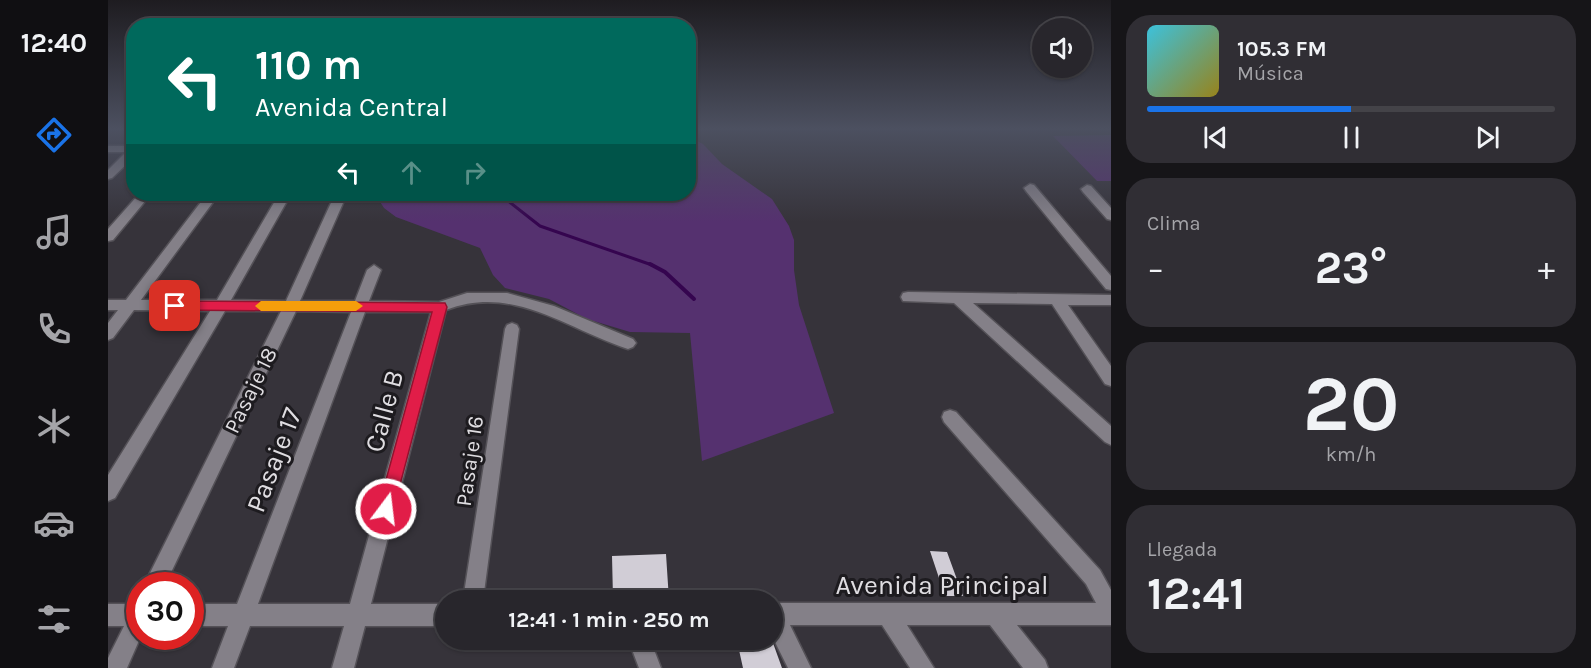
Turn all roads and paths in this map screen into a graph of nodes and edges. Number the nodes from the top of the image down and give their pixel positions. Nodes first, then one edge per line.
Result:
1 (124, 159) edge
2 (108, 176) edge
3 (1030, 188) dead end
4 (1087, 189) dead end
5 (139, 201) edge
6 (208, 201) edge
7 (281, 201) edge
8 (338, 201) edge
9 (1111, 216) edge
10 (108, 237) edge
11 (375, 270) dead end
12 (1111, 285) edge
13 (908, 297) dead end
14 (958, 298) junction
15 (1056, 299) junction
16 (1111, 300) edge
17 (108, 305) edge
18 (129, 305) junction
19 (221, 306) junction
20 (291, 306) junction
21 (361, 306) junction
22 (440, 307) junction
23 (512, 329) dead end
24 (108, 334) edge
25 (628, 343) dead end
26 (1111, 379) edge
27 (950, 417) dead end
28 (1111, 437) edge
29 (108, 492) edge
30 (160, 572) edge
31 (474, 590) edge
32 (1111, 613) edge
33 (783, 614) edge
34 (888, 614) junction
35 (995, 614) junction
36 (108, 615) edge
37 (126, 615) edge
38 (204, 615) edge
39 (243, 615) junction
40 (358, 615) junction
41 (435, 615) edge
42 (783, 634) edge
43 (126, 645) edge
44 (643, 650) edge
45 (115, 668) edge
46 (223, 668) edge
47 (343, 668) edge
48 (650, 668) edge
49 (800, 668) edge
50 (923, 668) edge
51 (1036, 668) edge

1 - 2 street
3 - 12 street
4 - 9 street
5 - 10 street
6 - 18 street
7 - 19 street
8 - 20 street, Pasaje 18
11 - 21 street, Pasaje 17
13 - 14 street
14 - 15 street
14 - 28 street
15 - 16 street
15 - 26 street
17 - 18 street
18 - 19 street
18 - 24 street
19 - 20 street
19 - 29 street
20 - 21 street
20 - 30 street, Pasaje 18
21 - 22 street
21 - 39 street, Pasaje 17
22 - 25 street
22 - 40 street, Calle B
23 - 31 street, Pasaje 16
27 - 32 street
32 - 35 street, Avenida Principal
33 - 34 street, Avenida Principal
34 - 35 street, Avenida Principal
34 - 50 street
35 - 51 street
36 - 37 street
38 - 39 street
39 - 40 street
39 - 46 street, Pasaje 17
40 - 41 street
40 - 47 street, Calle B
42 - 49 street
43 - 45 street
44 - 48 street

